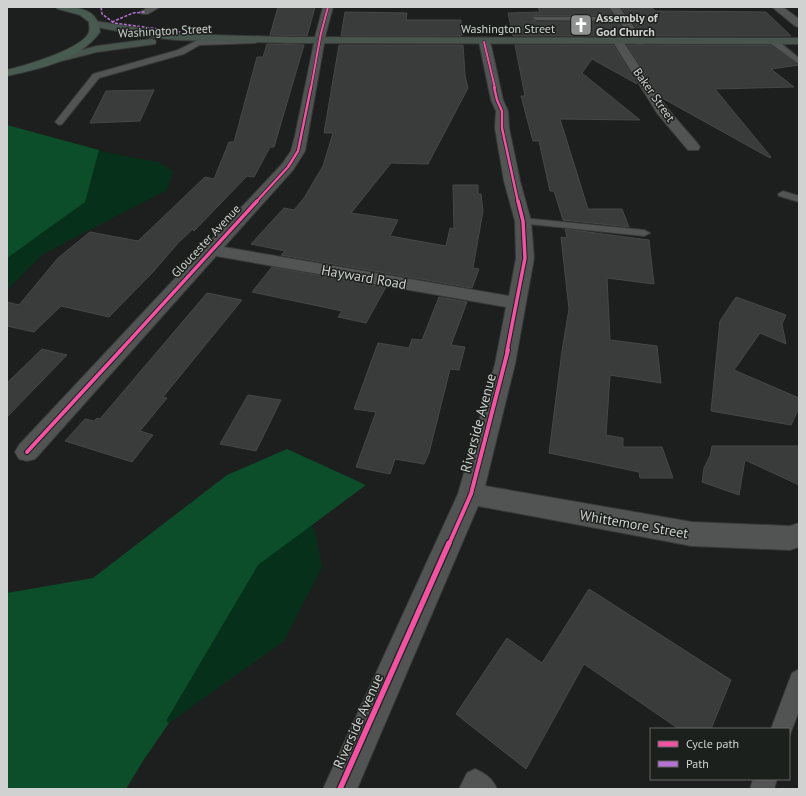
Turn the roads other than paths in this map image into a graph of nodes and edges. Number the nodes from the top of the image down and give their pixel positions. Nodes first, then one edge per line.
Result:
1 (61, 7) edge
2 (155, 7) edge
3 (328, 7) edge
4 (614, 7) edge
5 (777, 7) edge
6 (86, 11) edge
7 (145, 12) dead end
8 (536, 18) dead end
9 (622, 18) junction
10 (95, 24) junction
11 (799, 24) edge
12 (288, 40) junction
13 (320, 41) junction
14 (773, 41) junction
15 (799, 41) edge
16 (201, 42) junction
17 (484, 42) junction
18 (618, 42) junction
19 (640, 42) junction
20 (799, 62) edge
21 (44, 63) junction
22 (7, 73) edge
23 (59, 122) dead end
24 (693, 147) dead end
25 (783, 194) dead end
26 (799, 199) edge
27 (523, 221) junction
28 (644, 233) dead end
29 (211, 250) junction
30 (516, 303) junction
31 (27, 452) dead end
32 (471, 494) junction
33 (799, 536) edge
34 (799, 680) edge
35 (782, 728) edge
36 (340, 789) edge
37 (471, 789) edge
38 (485, 789) edge

1 - 6 highway
2 - 7 street
3 - 13 street, Gloucester Avenue
4 - 9 street
5 - 11 street
6 - 10 highway
8 - 9 lane
9 - 19 street
10 - 12 main road, Washington Street
10 - 21 highway
12 - 13 main road, Washington Street
12 - 16 street, Washington Street
13 - 17 main road, Washington Street
13 - 29 street, Gloucester Avenue
14 - 15 main road, Washington Street
14 - 19 main road, Washington Street
14 - 20 lane
16 - 21 main road, Washington Street
16 - 23 lane
17 - 18 main road, Washington Street
17 - 27 street, Riverside Avenue
18 - 19 main road, Washington Street
18 - 24 street, Baker Street
21 - 22 highway
25 - 26 lane
27 - 28 lane
27 - 30 street, Riverside Avenue
29 - 30 street, Hayward Road
29 - 31 street, Gloucester Avenue
30 - 32 street, Riverside Avenue
32 - 33 street, Whittemore Street
32 - 36 street, Riverside Avenue
34 - 35 lane
37 - 38 lane

